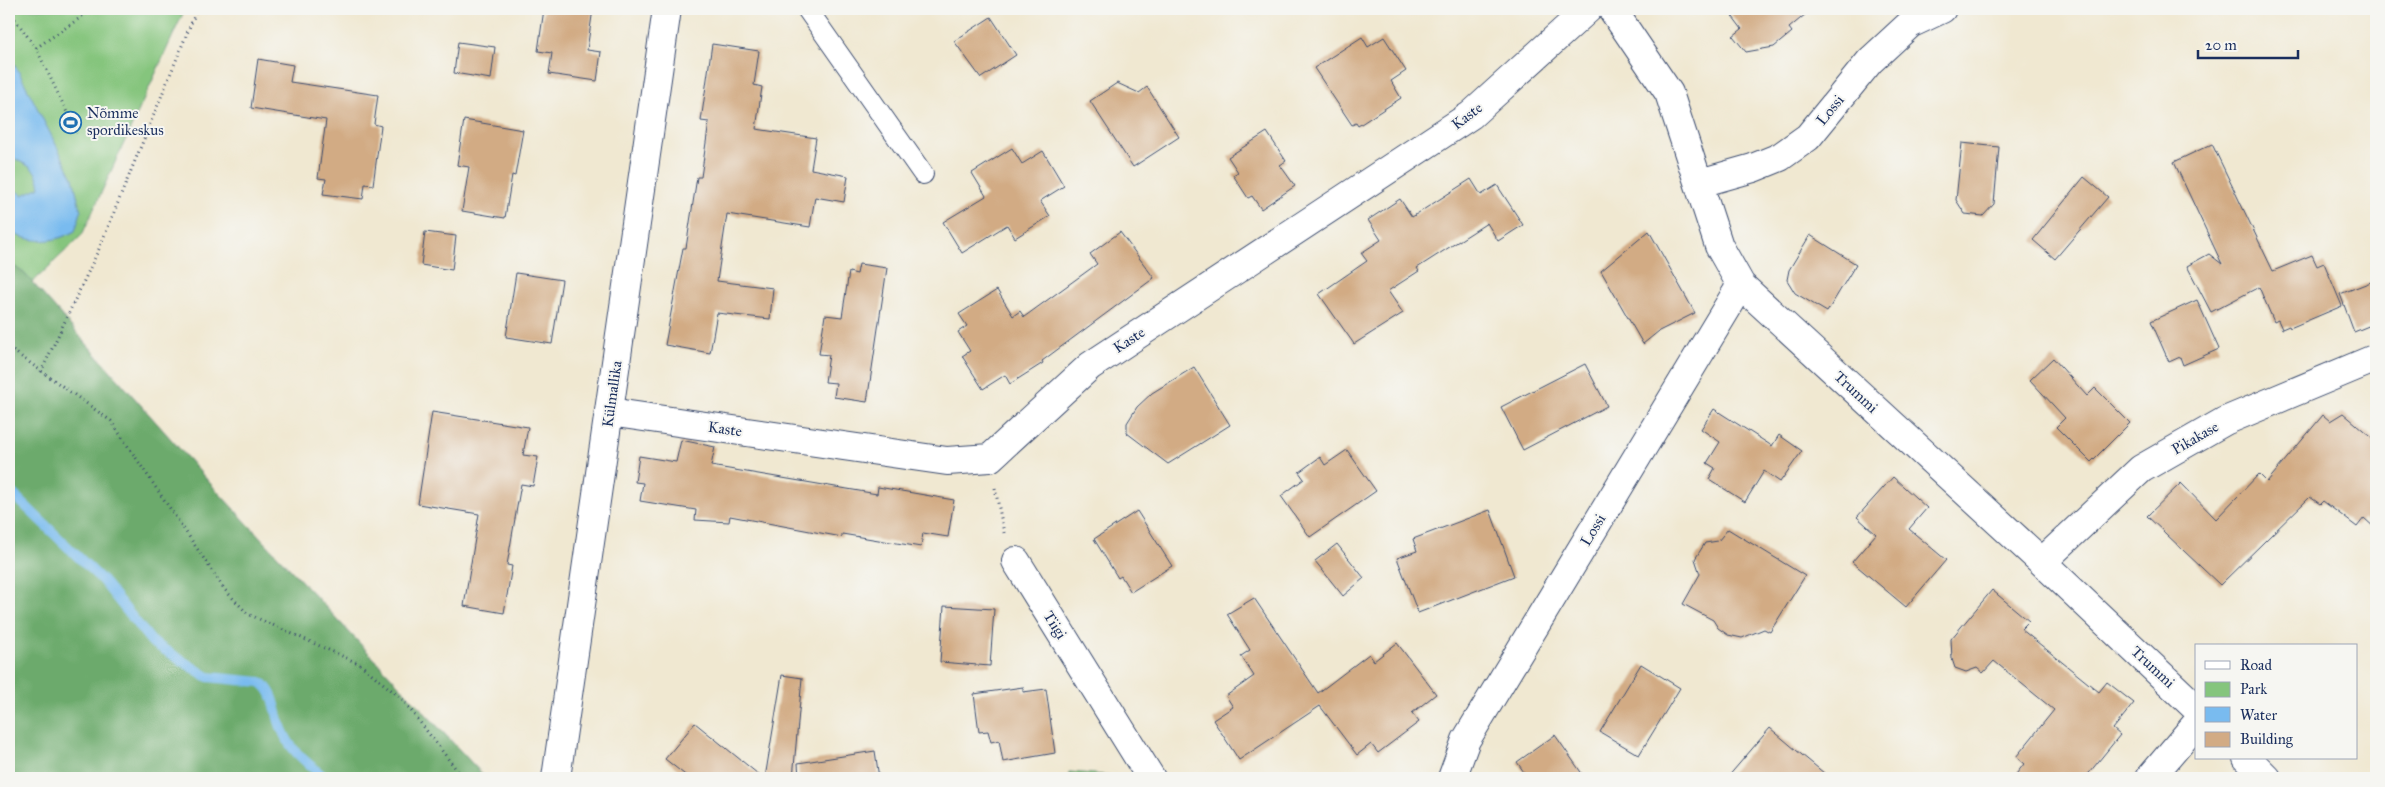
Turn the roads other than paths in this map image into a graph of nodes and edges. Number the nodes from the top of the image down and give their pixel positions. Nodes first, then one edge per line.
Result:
1 (667, 9) edge
2 (808, 9) edge
3 (1588, 9) edge
4 (1612, 9) edge
5 (1942, 9) edge
6 (923, 174) dead end
7 (1700, 183) junction
8 (1741, 286) junction
9 (2376, 358) edge
10 (609, 412) junction
11 (1016, 561) road end
12 (2042, 562) junction
13 (2195, 707) edge
14 (2195, 725) edge
15 (2249, 760) edge
16 (556, 778) edge
17 (1151, 778) edge
18 (1452, 778) edge
19 (2150, 778) edge
20 (2267, 778) edge

1 - 10 street, Külmallika
2 - 6 lane
3 - 10 street, Kaste
4 - 7 street, Trummi
5 - 7 street, Lossi
7 - 8 street, Trummi
8 - 12 street, Trummi
8 - 18 street, Lossi
9 - 12 street, Pikakase
10 - 16 street, Külmallika
11 - 17 street, Tiigi
12 - 13 street, Trummi
14 - 19 street
15 - 20 street

